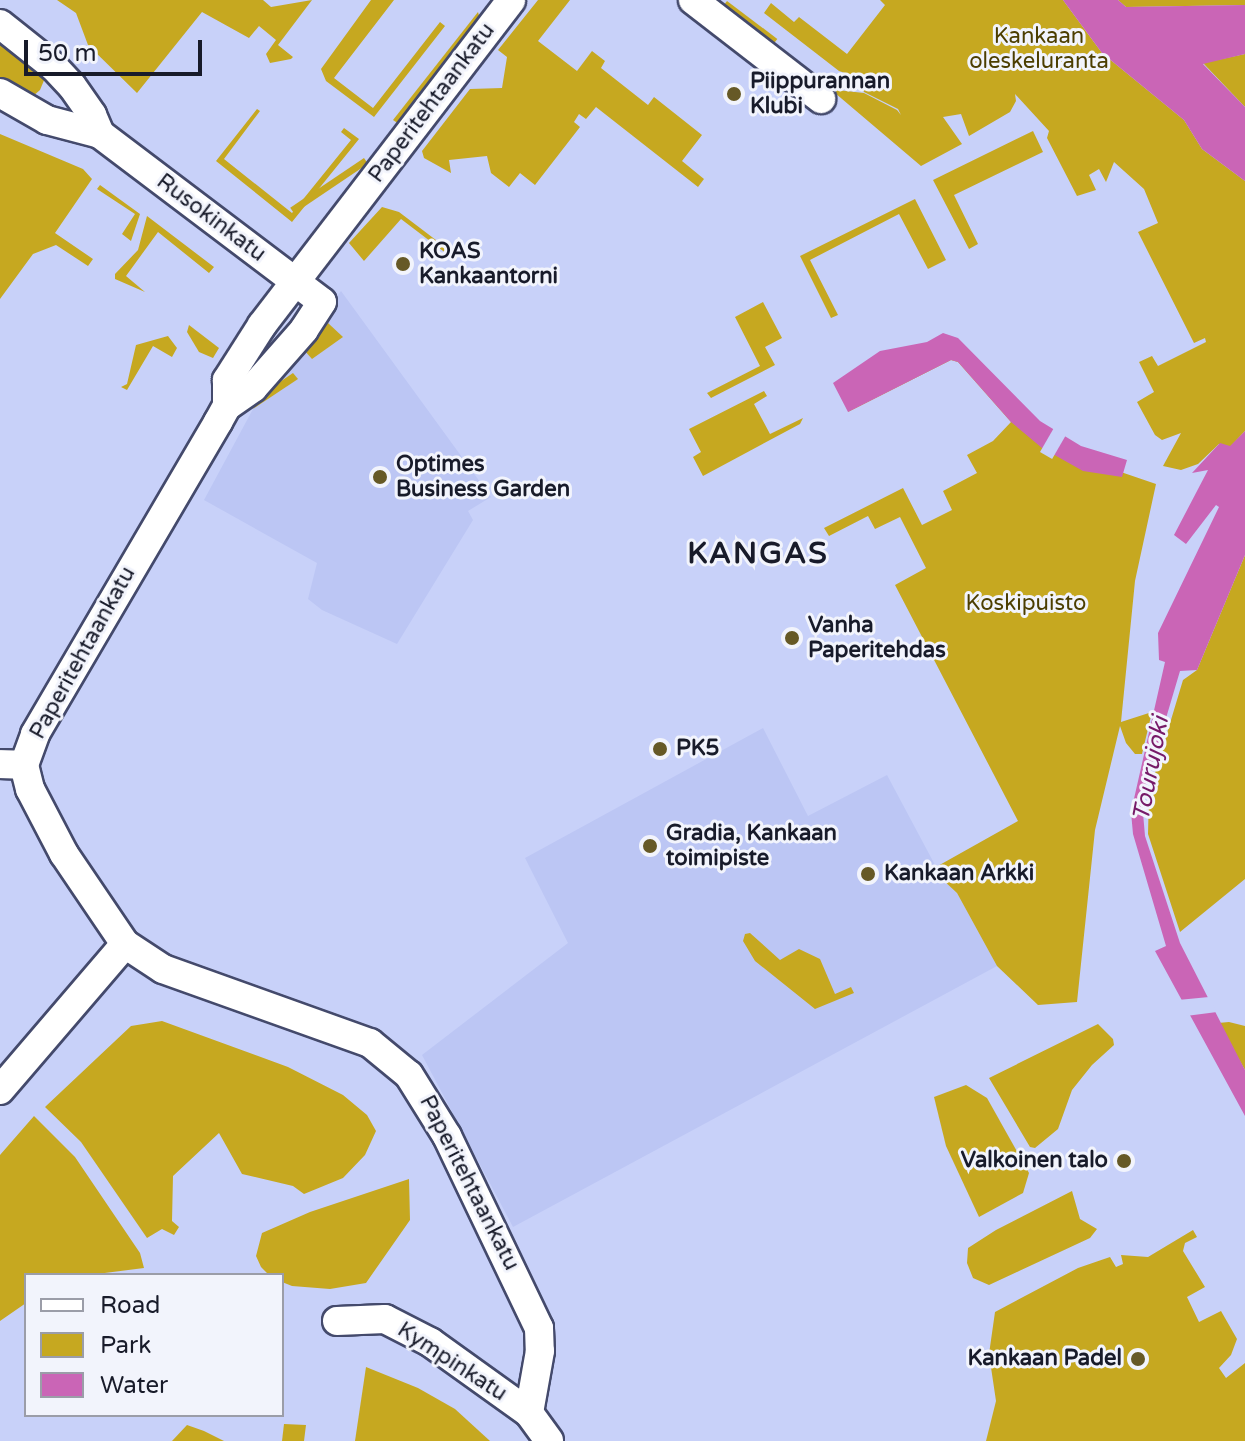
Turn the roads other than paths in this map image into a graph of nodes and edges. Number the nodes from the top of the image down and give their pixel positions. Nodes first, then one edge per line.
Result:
1 (511, 0) edge
2 (693, 0) edge
3 (0, 24) edge
4 (0, 93) edge
5 (821, 99) dead end
6 (100, 134) junction
7 (295, 281) junction
8 (322, 302) joint
9 (227, 406) junction
10 (12, 764) edge
11 (125, 944) junction
12 (0, 1090) edge
13 (337, 1321) dead end
14 (529, 1413) junction
15 (549, 1441) edge

1 - 7 street, Paperitehtaankatu
2 - 5 street
3 - 6 street, Rusokinkatu
4 - 6 street, Rusokinkatu
6 - 7 street, Rusokinkatu
7 - 8 street, Rusokinkatu
7 - 9 street, Paperitehtaankatu
8 - 9 street, Paperitehtaankatu
9 - 10 street, Paperitehtaankatu
10 - 11 street, Paperitehtaankatu
11 - 12 street
11 - 14 street, Paperitehtaankatu
13 - 14 street, Kympinkatu
14 - 15 street, Kympinkatu

